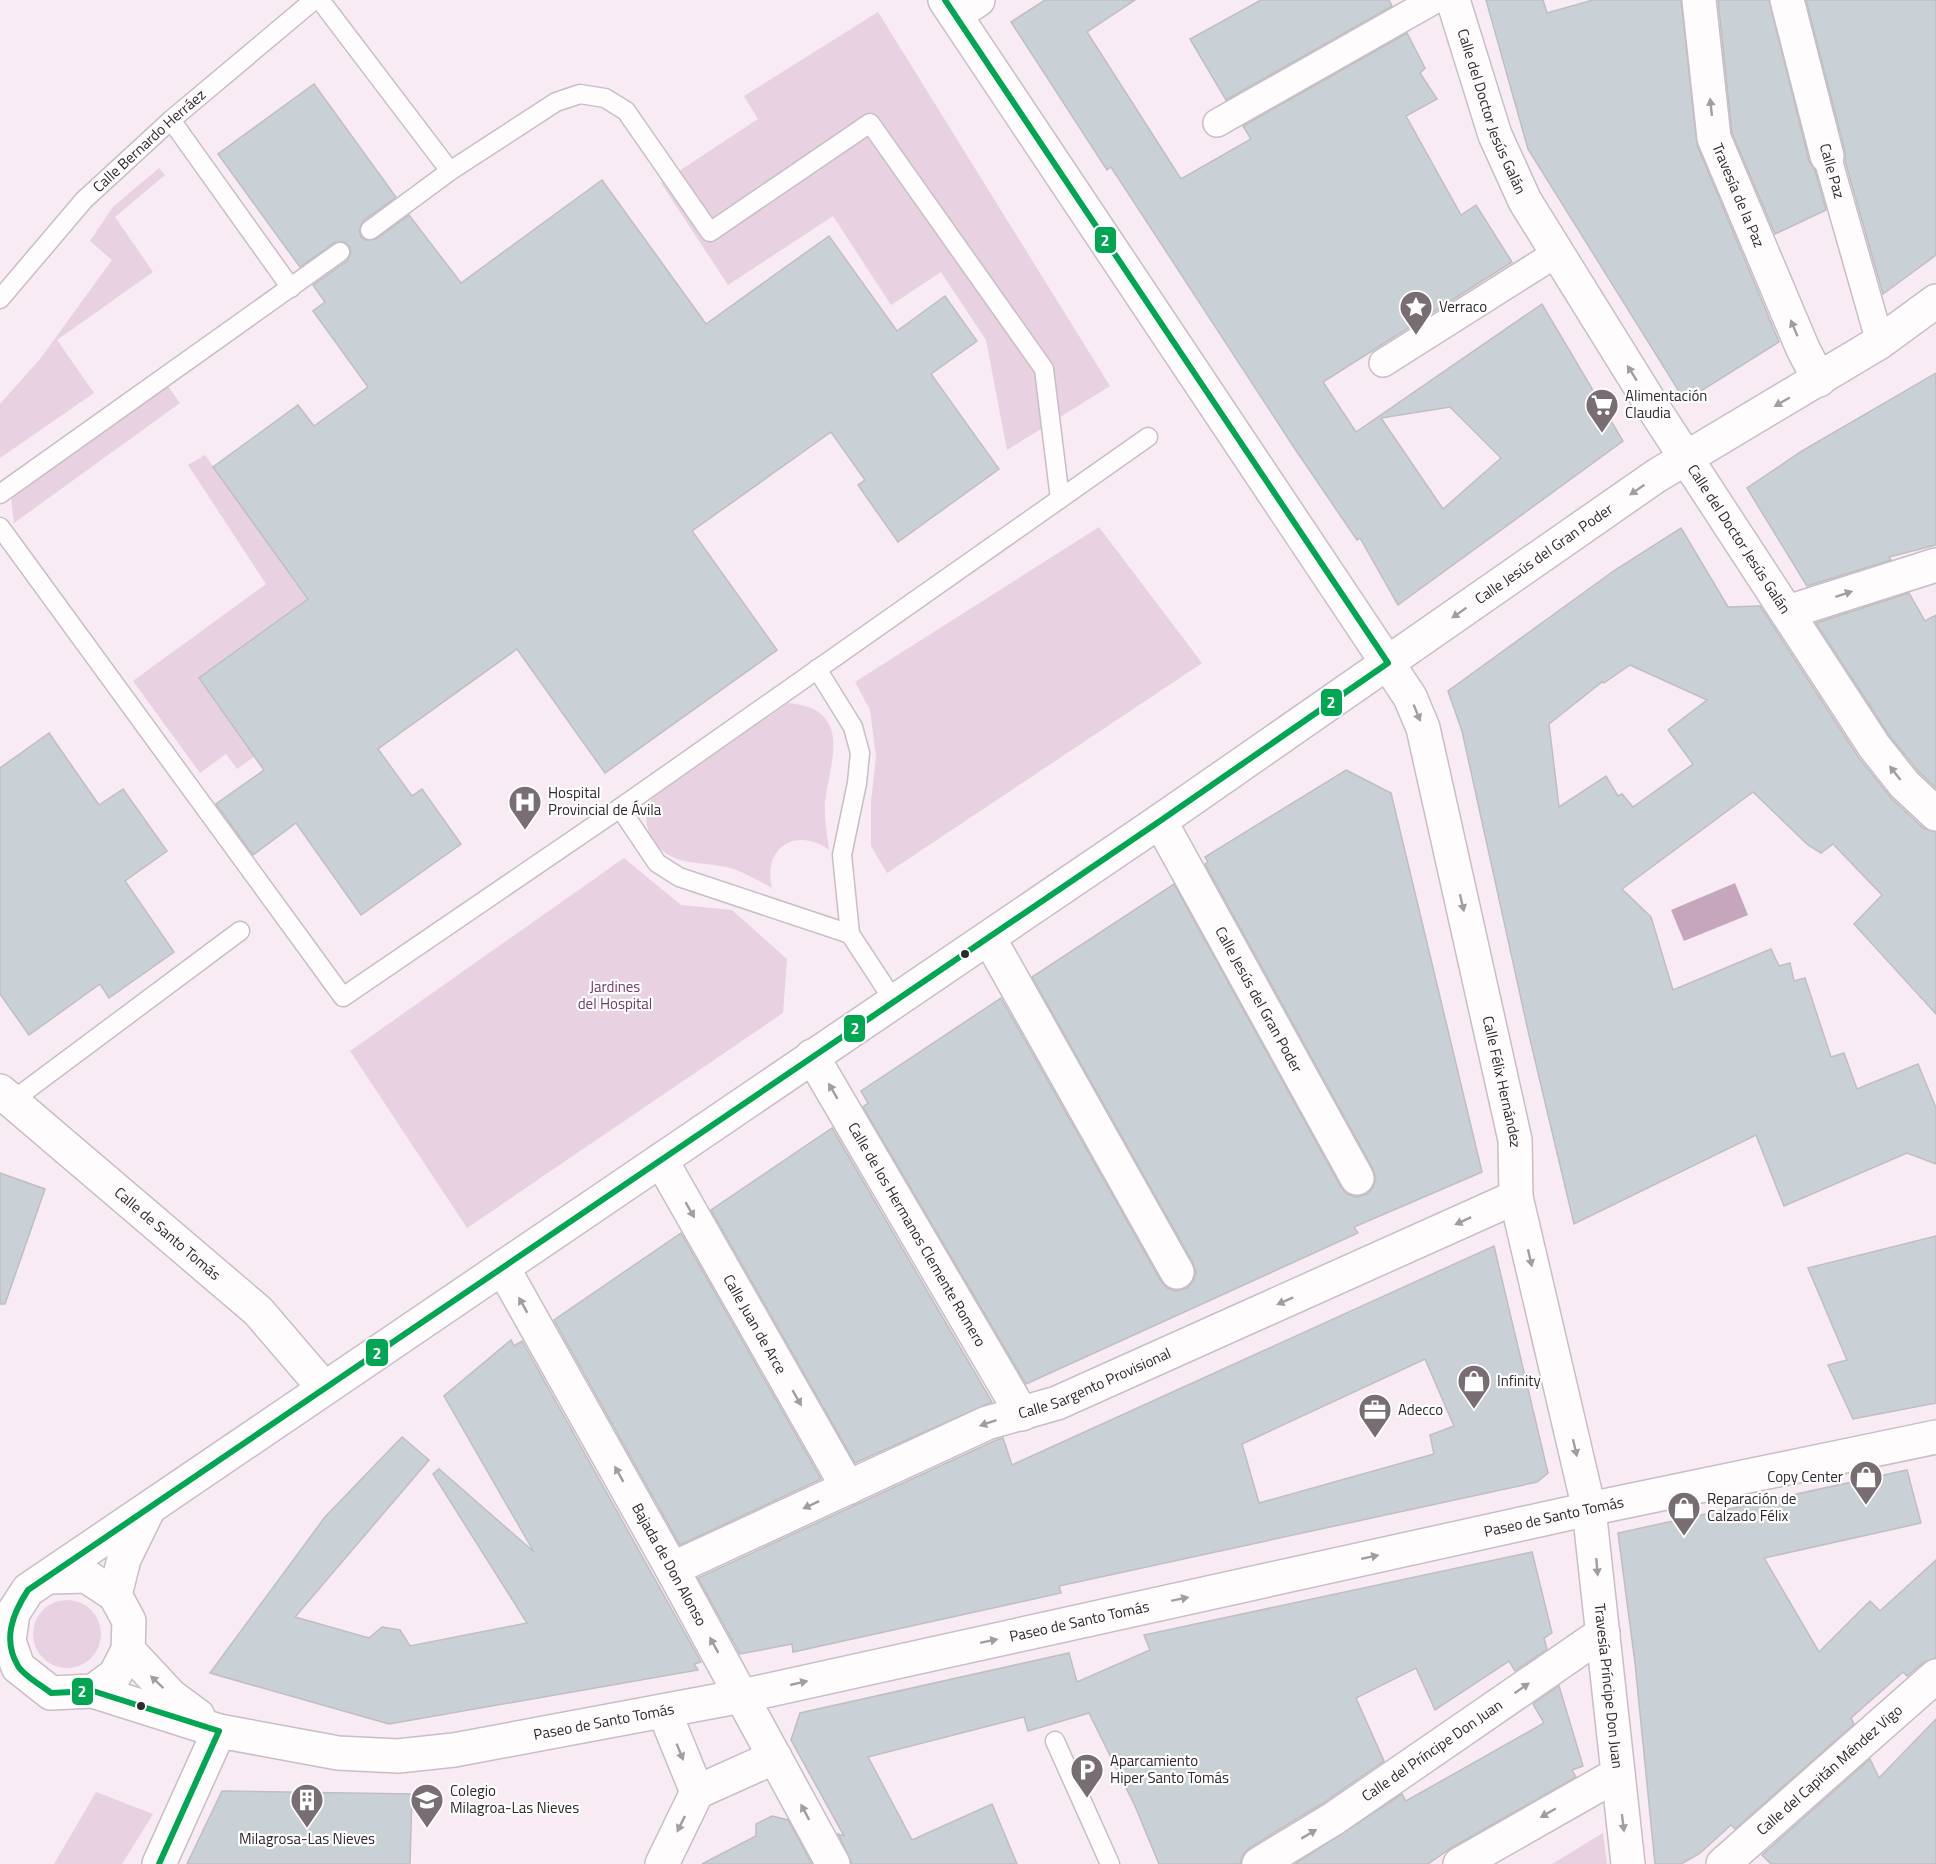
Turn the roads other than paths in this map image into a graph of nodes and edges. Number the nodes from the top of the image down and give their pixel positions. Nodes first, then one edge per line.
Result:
1 (314, 0) edge
2 (321, 0) edge
3 (1434, 0) edge
4 (1453, 0) edge
5 (1700, 0) edge
6 (1787, 0) edge
7 (959, 5) edge
8 (171, 120) junction
9 (1217, 123) dead end
10 (1827, 156) joint
11 (450, 171) junction
12 (370, 230) dead end
13 (340, 252) dead end
14 (1557, 253) junction
15 (291, 288) junction
16 (0, 299) edge
17 (1936, 301) edge
18 (1880, 342) junction
19 (1383, 363) dead end
20 (1819, 380) junction
21 (1148, 437) dead end
22 (1686, 458) junction
23 (0, 494) edge
24 (1060, 499) junction
25 (0, 527) edge
26 (1936, 565) edge
27 (1788, 612) junction
28 (1388, 663) junction
29 (817, 669) junction
30 (620, 808) junction
31 (1936, 814) edge
32 (1160, 822) junction
33 (240, 932) dead end
34 (850, 934) junction
35 (989, 938) junction
36 (894, 1001) junction
37 (812, 1056) junction
38 (6, 1096) edge
39 (661, 1160) junction
40 (1357, 1178) dead end
41 (1516, 1197) junction
42 (502, 1268) junction
43 (1177, 1272) dead end
44 (324, 1388) junction
45 (1022, 1414) junction
46 (1936, 1437) edge
47 (848, 1488) junction
48 (150, 1506) junction
49 (1589, 1509) junction
50 (672, 1569) junction
51 (51, 1576) junction
52 (115, 1595) junction
53 (7, 1614) edge
54 (1604, 1633) junction
55 (128, 1650) junction
56 (9, 1665) edge
57 (1936, 1676) edge
58 (93, 1691) junction
59 (742, 1696) junction
60 (664, 1711) junction
61 (219, 1731) junction
62 (1055, 1741) dead end
63 (775, 1757) junction
64 (1618, 1774) junction
65 (697, 1792) junction
66 (159, 1864) edge
67 (662, 1864) edge
68 (833, 1864) edge
69 (1110, 1864) edge
70 (1259, 1864) edge
71 (1460, 1864) edge
72 (1628, 1864) edge
73 (1723, 1864) edge

1 - 8 lane, Calle Bernardo Herráez
2 - 11 lane
3 - 9 street
4 - 14 street, Calle del Doctor Jesús Galán
20 -> 5 street, Travesía de la Paz
6 - 10 street, Calle Paz
7 - 28 street, Calle Félix Hernández
8 - 15 lane
8 - 16 lane, Calle Bernardo Herráez
10 - 18 street, Calle Paz
11 - 12 lane
11 - 24 lane
13 - 15 lane
14 - 19 street
22 -> 14 street, Calle del Doctor Jesús Galán
15 - 23 lane
17 - 18 street, Calle Jesús del Gran Poder
18 - 20 street, Calle Jesús del Gran Poder
20 -> 22 street, Calle Jesús del Gran Poder
21 - 24 lane
22 - 27 street, Calle del Doctor Jesús Galán
22 -> 28 street, Calle Jesús del Gran Poder
24 - 29 lane
25 - 30 lane
27 -> 26 street
31 -> 27 street, Calle del Doctor Jesús Galán
28 - 32 street, Calle Jesús del Gran Poder
28 -> 41 street, Calle Félix Hernández
29 - 30 lane
29 - 34 lane
30 - 34 lane
32 - 35 street, Calle Jesús del Gran Poder
32 - 40 street, Calle Jesús del Gran Poder
33 - 38 lane
34 - 36 lane
35 - 36 street, Calle Jesús del Gran Poder
35 - 43 street
36 - 37 street, Calle Jesús del Gran Poder
37 - 39 street, Calle Jesús del Gran Poder
45 -> 37 street, Calle de los Hermanos Clemente Romero
38 - 44 street, Calle de Santo Tomás
39 - 42 street, Calle Jesús del Gran Poder
39 -> 47 street, Calle Juan de Arce
41 -> 45 street, Calle Sargento Provisional
41 -> 49 street, Calle Félix Hernández
42 - 44 street, Calle Jesús del Gran Poder
50 -> 42 street, Bajada de Don Alonso
44 - 48 street, Calle Jesús del Gran Poder
45 -> 47 street, Calle Sargento Provisional
46 - 49 street, Paseo de Santo Tomás
47 -> 50 street, Calle Sargento Provisional
48 - 51 street, Calle Jesús del Gran Poder
48 - 52 street, Calle Jesús del Gran Poder
49 -> 54 street, Travesía Príncipe Don Juan
59 -> 49 street, Paseo de Santo Tomás
59 -> 50 street, Bajada de Don Alonso
51 - 52 street
51 - 53 street
52 - 55 street
53 - 56 street
54 - 64 street, Travesía Príncipe Don Juan
70 -> 54 street, Calle del Príncipe Don Juan
55 - 58 street
61 -> 55 street, Paseo de Santo Tomás
56 - 58 street
57 - 73 street, Calle del Capitán Méndez Vigo
58 - 61 street, Paseo de Santo Tomás
59 - 60 street, Paseo de Santo Tomás
59 - 63 street, Bajada de Don Alonso
60 - 61 street, Paseo de Santo Tomás
60 -> 65 street
61 - 66 street
62 - 69 lane
63 - 65 street
68 -> 63 street, Bajada de Don Alonso
64 -> 71 street
64 -> 72 street, Travesía Príncipe Don Juan
65 -> 67 street

